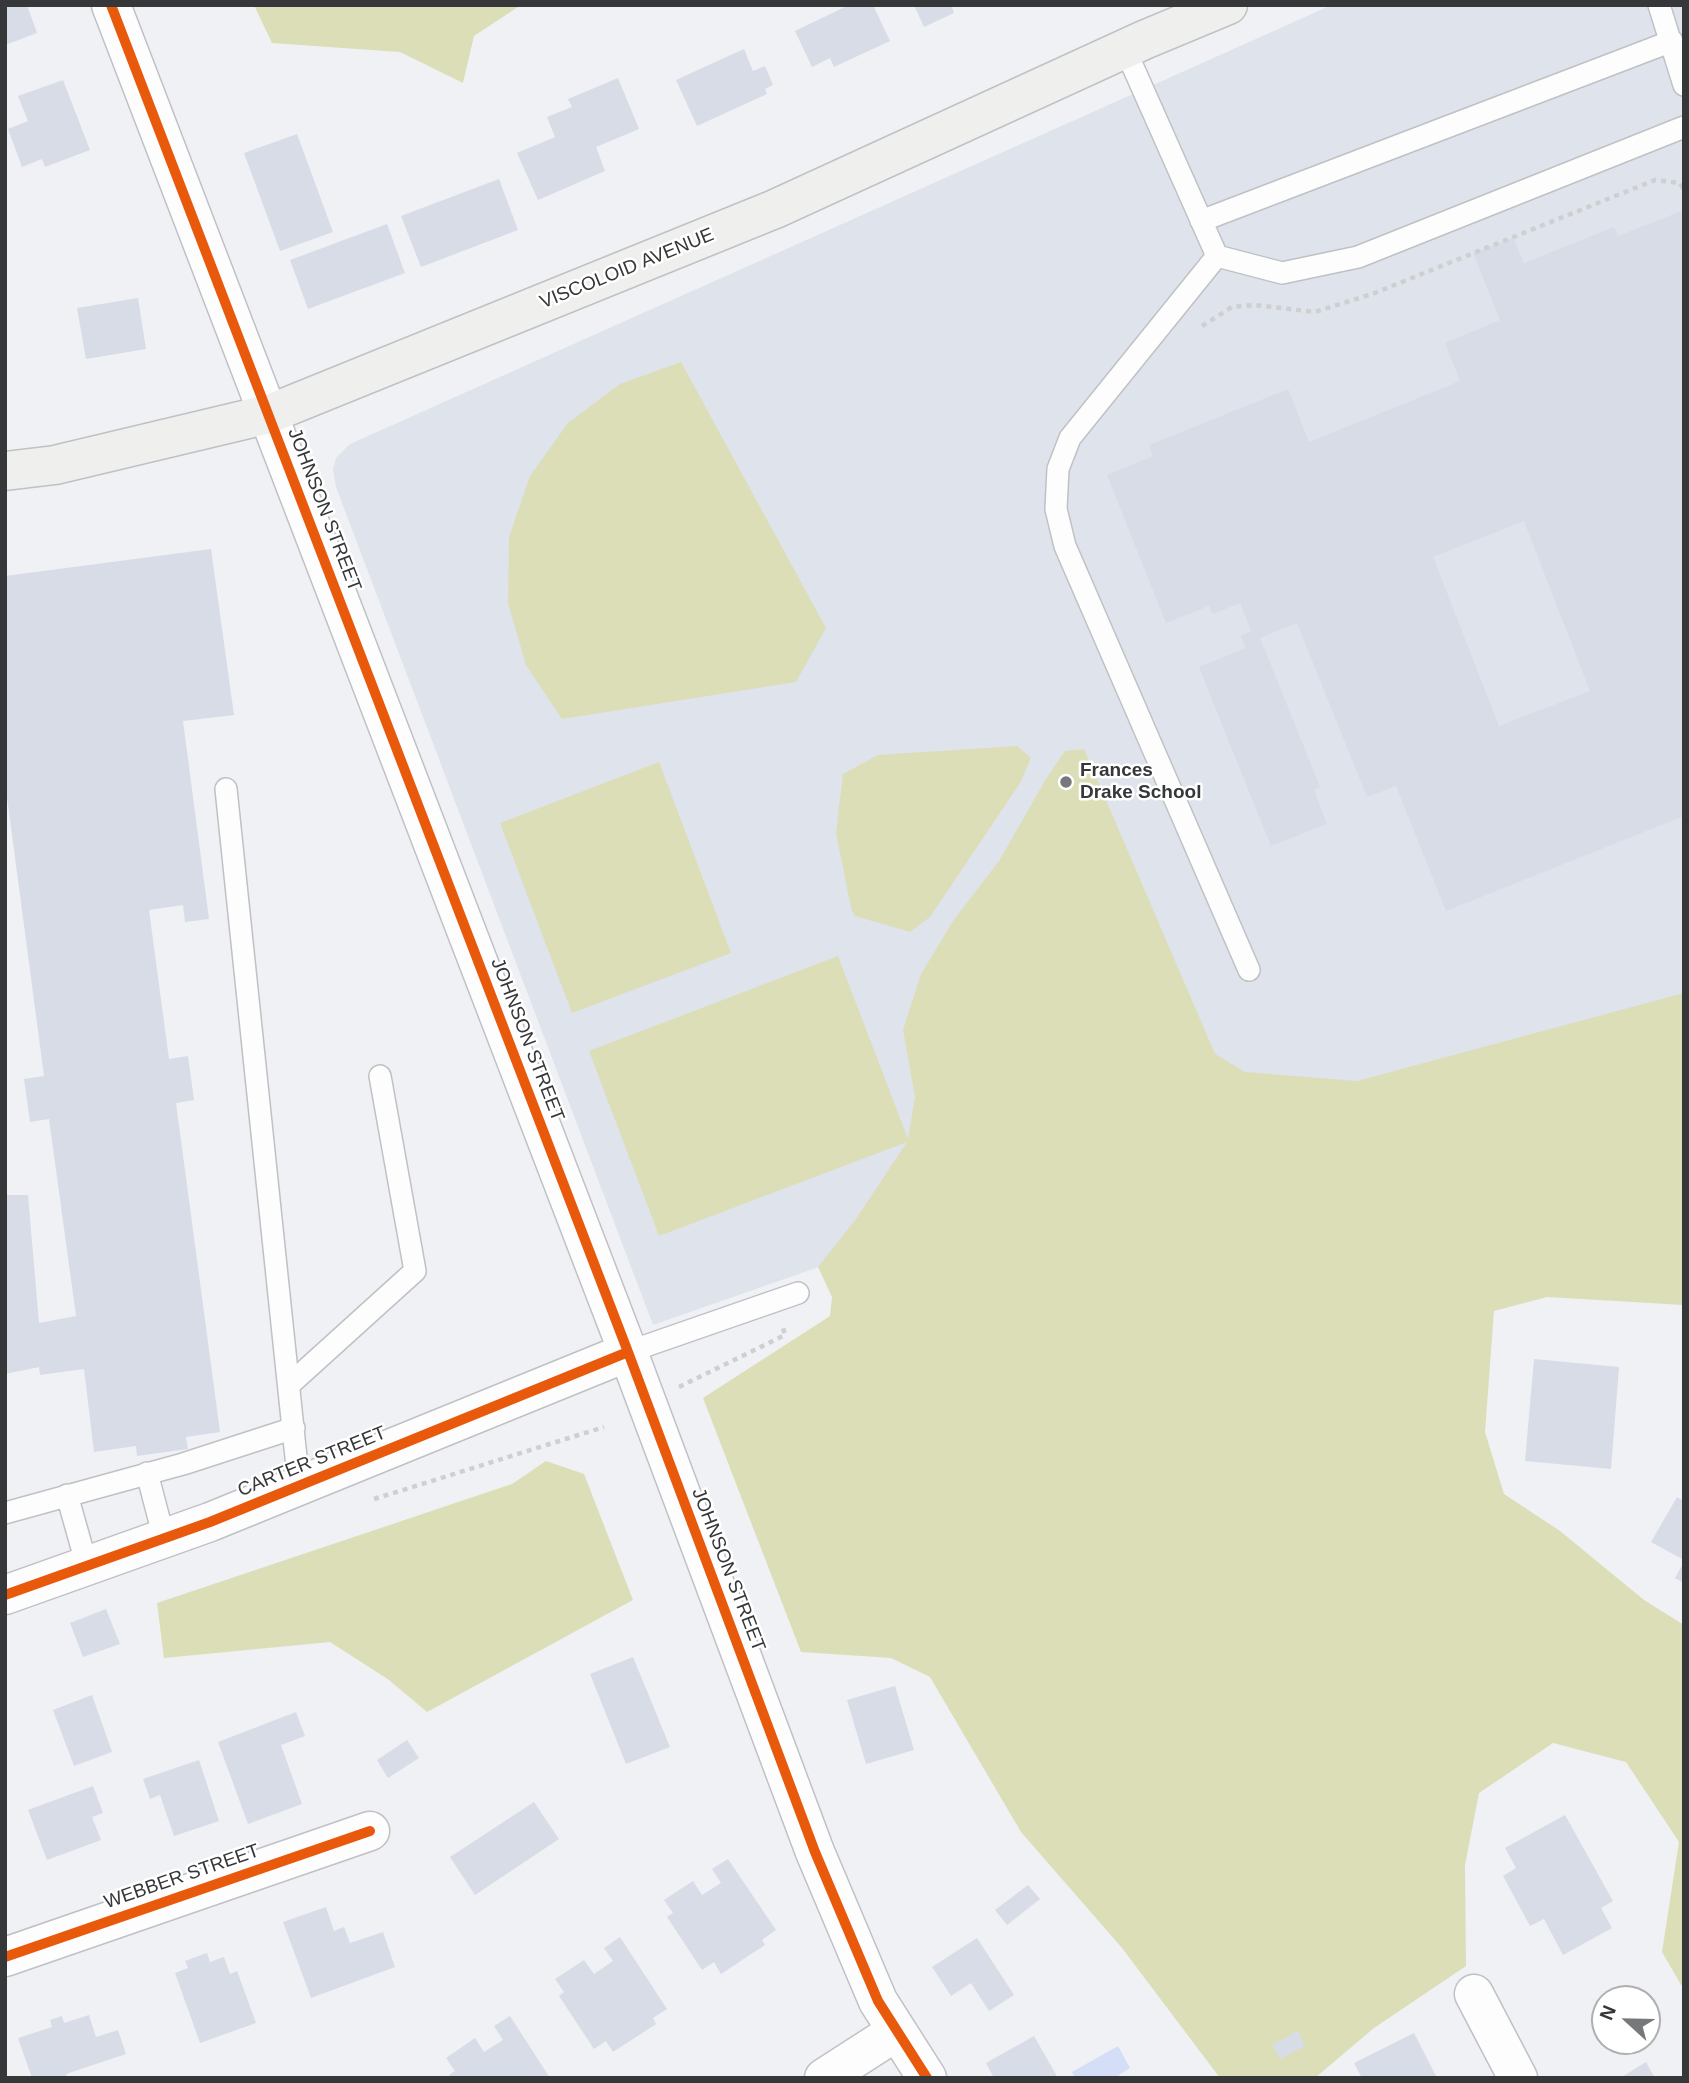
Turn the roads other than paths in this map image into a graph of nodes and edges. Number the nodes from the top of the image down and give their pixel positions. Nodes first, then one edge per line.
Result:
1 (111, 5) edge
2 (1228, 5) edge
3 (1659, 5) edge
4 (1672, 41) junction
5 (1125, 49) junction
6 (1684, 85) edge
7 (1684, 127) edge
8 (1201, 221) junction
9 (1217, 256) junction
10 (269, 414) junction
11 (5, 471) edge
12 (226, 789) dead end
13 (1249, 970) dead end
14 (380, 1076) dead end
15 (798, 1293) dead end
16 (628, 1352) junction
17 (289, 1385) junction
18 (294, 1428) junction
19 (147, 1474) junction
20 (299, 1486) junction
21 (67, 1495) junction
22 (5, 1513) edge
23 (164, 1538) junction
24 (87, 1566) junction
25 (5, 1595) edge
26 (370, 1831) dead end
27 (5, 1956) edge
28 (1474, 1994) dead end
29 (897, 2031) junction
30 (824, 2078) edge
31 (927, 2078) edge
32 (1518, 2078) edge

1 - 10 street, JOHNSON STREET
2 - 5 main road, VISCOLOID AVENUE
3 - 4 lane
4 - 6 lane
4 - 8 lane
5 - 8 lane
5 - 10 main road, VISCOLOID AVENUE
7 - 9 lane
8 - 9 lane
9 - 13 lane
10 - 11 main road, VISCOLOID AVENUE
10 - 16 street, JOHNSON STREET
12 - 17 lane
14 - 17 lane
15 - 16 lane
16 - 20 street, CARTER STREET
16 - 29 street, JOHNSON STREET
17 - 18 lane
18 - 19 lane
18 - 20 lane
19 - 21 lane
19 - 23 lane
20 - 23 street, CARTER STREET
21 - 22 lane
21 - 24 lane
23 - 24 street, CARTER STREET
24 - 25 street, CARTER STREET
26 - 27 street, WEBBER STREET
28 - 32 street
29 - 30 street
29 - 31 street, JOHNSON STREET

